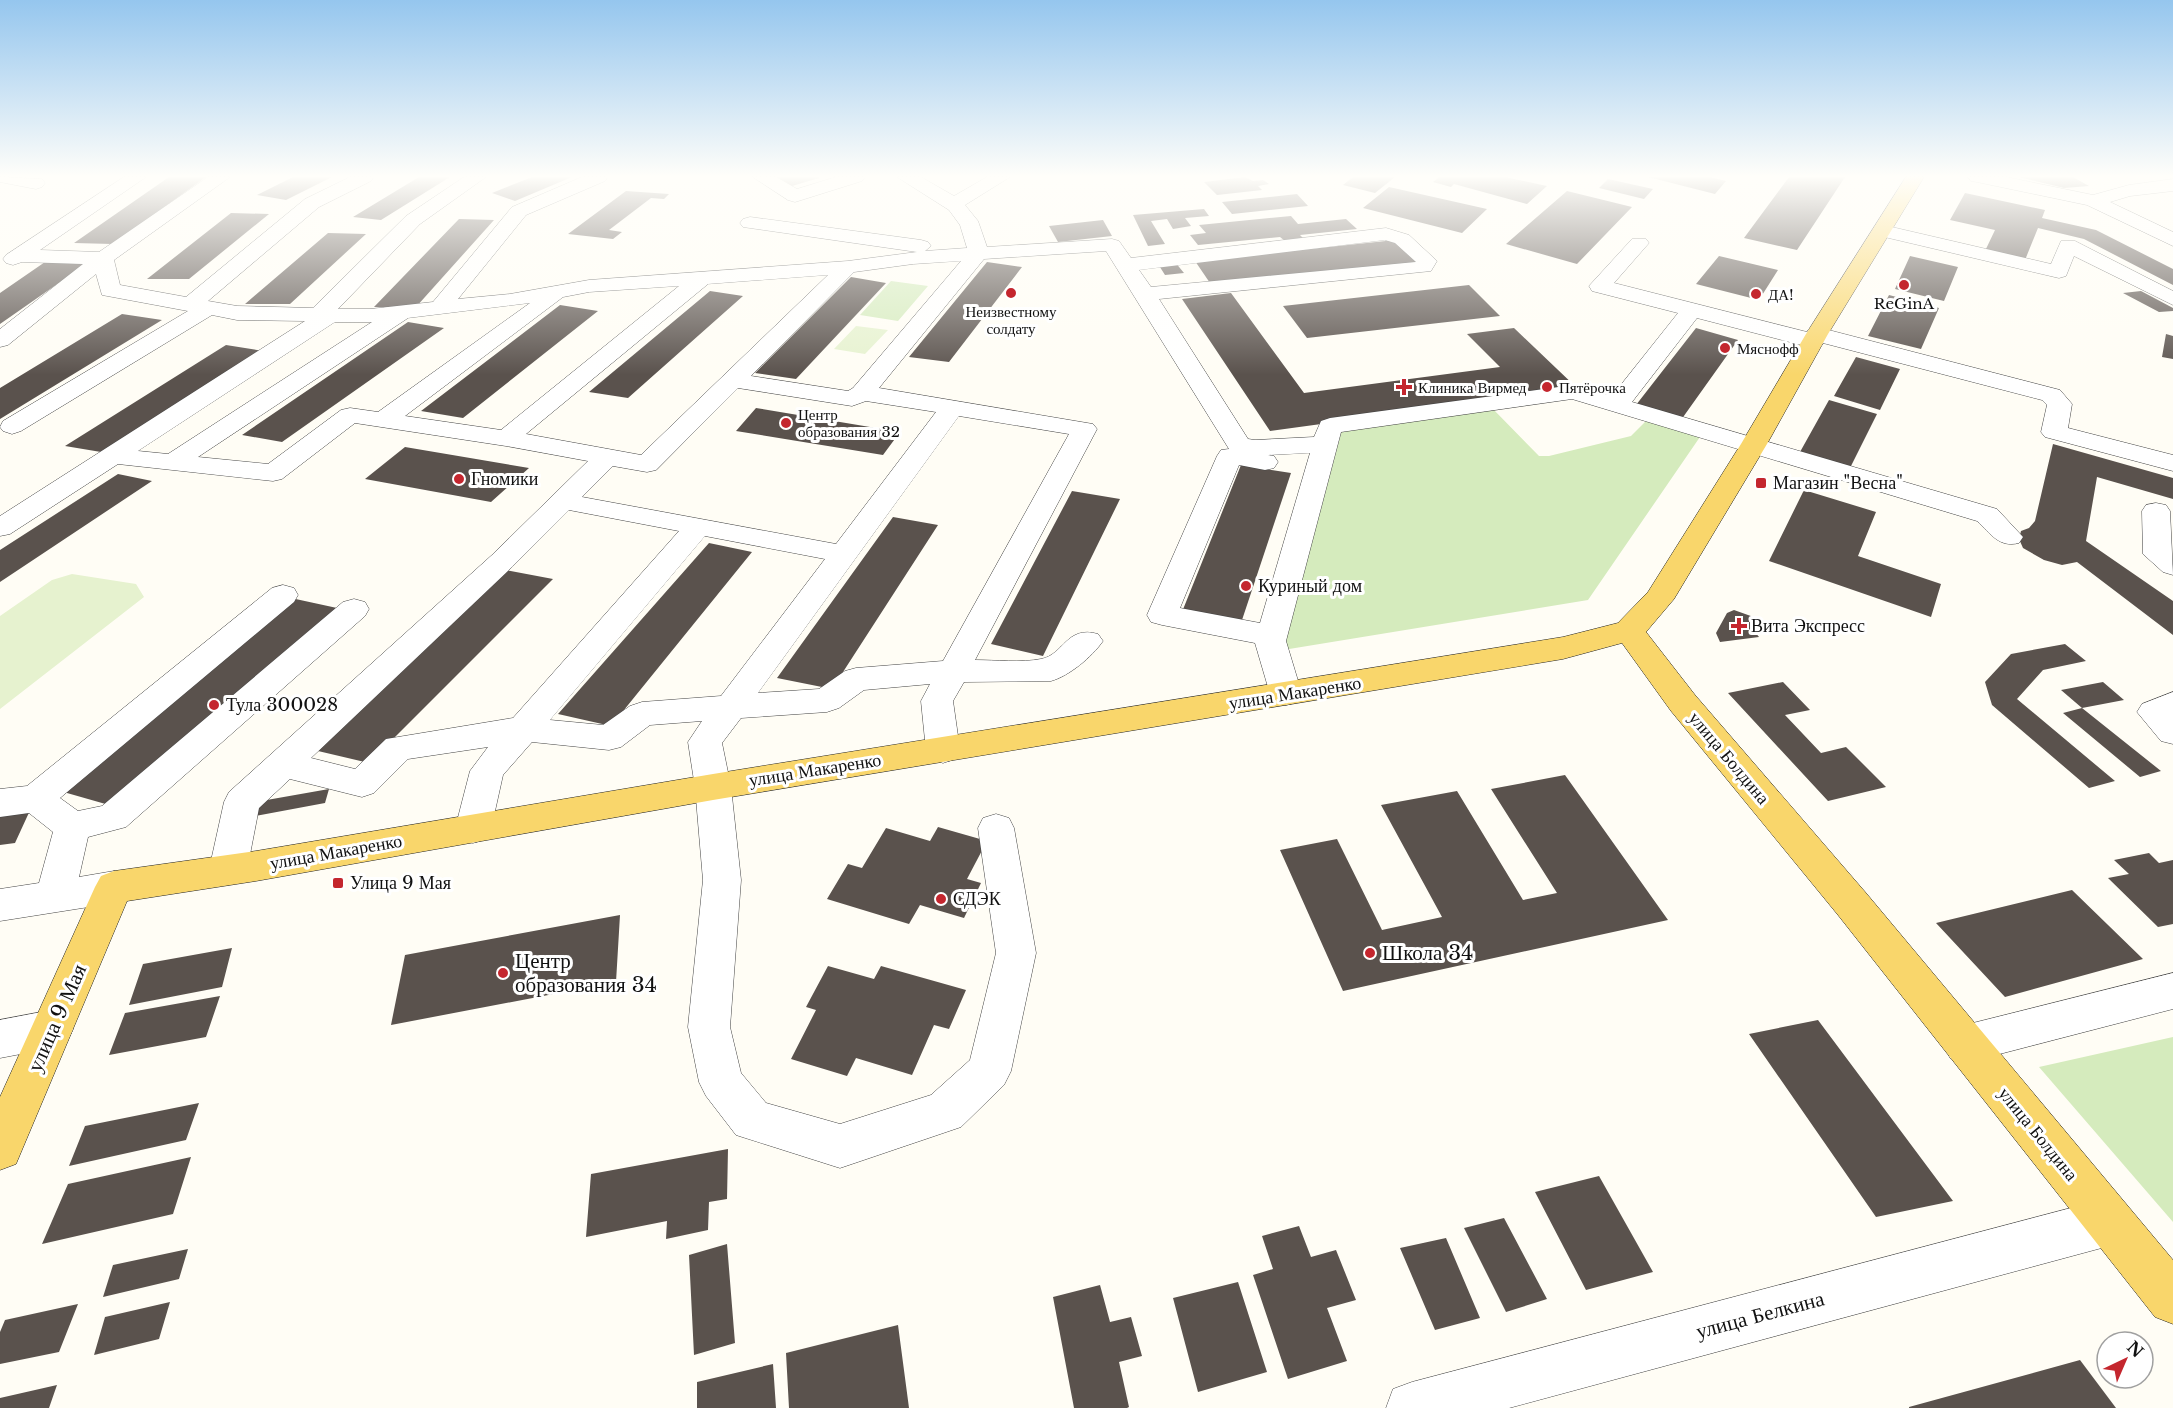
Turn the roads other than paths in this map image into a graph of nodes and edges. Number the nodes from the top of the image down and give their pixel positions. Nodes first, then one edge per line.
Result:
1 (37, 243) edge
2 (125, 243) edge
3 (268, 243) edge
4 (391, 243) edge
5 (493, 243) edge
6 (900, 243) edge
7 (975, 243) edge
8 (1313, 243) edge
9 (1406, 243) edge
10 (1639, 243) dead end
11 (1876, 243) edge
12 (1933, 243) edge
13 (979, 253) junction
14 (103, 258) junction
15 (8, 262) edge
16 (1126, 265) junction
17 (848, 267) junction
18 (702, 278) junction
19 (560, 291) junction
20 (1145, 294) junction
21 (2173, 299) edge
22 (199, 306) junction
23 (440, 308) junction
24 (1692, 309) junction
25 (403, 312) junction
26 (324, 315) junction
27 (1815, 338) junction
28 (0, 340) edge
29 (733, 380) junction
30 (862, 393) junction
31 (1617, 405) junction
32 (952, 408) junction
33 (384, 419) junction
34 (12, 426) dead end
35 (506, 438) junction
36 (1754, 444) junction
37 (112, 456) junction
38 (607, 457) junction
39 (1322, 457) junction
40 (173, 462) junction
41 (2173, 463) edge
42 (562, 501) junction
43 (2156, 511) dead end
44 (698, 526) junction
45 (0, 528) edge
46 (2009, 537) dead end
47 (843, 554) junction
48 (2173, 566) edge
49 (283, 595) dead end
50 (354, 609) dead end
51 (1629, 631) junction
52 (1271, 636) junction
53 (1087, 641) dead end
54 (953, 671) junction
55 (1286, 694) junction
56 (2173, 704) edge
57 (731, 707) junction
58 (523, 729) junction
59 (2173, 732) edge
60 (942, 750) junction
61 (283, 764) junction
62 (713, 787) junction
63 (36, 798) junction
64 (0, 802) edge
65 (72, 827) junction
66 (996, 828) dead end
67 (473, 829) junction
68 (228, 870) junction
69 (114, 887) junction
70 (55, 896) junction
71 (0, 905) edge
72 (2173, 991) edge
73 (52, 1029) junction
74 (0, 1039) edge
75 (1965, 1044) junction
76 (0, 1149) edge
77 (2109, 1222) junction
78 (2173, 1299) edge
79 (1412, 1408) edge

1 - 15 street
2 - 14 street
3 - 22 street
4 - 26 street
5 - 23 street
6 - 13 street
7 - 13 street
8 - 16 street
9 - 20 street
10 - 24 street
11 - 27 main road
12 - 21 street
13 - 16 street
13 - 17 street
13 - 30 street
14 - 15 street
14 - 22 street
14 - 28 street
16 - 20 street
17 - 18 street
17 - 29 street
18 - 19 street
18 - 35 street
19 - 23 street
19 - 33 street
20 - 39 street
22 - 26 street
22 - 34 street
23 - 25 street
24 - 27 street
24 - 31 street
25 - 26 street
25 - 40 street
26 - 37 street
27 - 36 main road
27 - 41 street
29 - 30 street
29 - 38 street
30 - 32 street
31 - 36 street
31 - 39 street
32 - 47 street
32 - 54 street
33 - 35 street
33 - 40 street
35 - 38 street
36 - 46 street
36 - 51 main road
37 - 40 street
37 - 45 street
38 - 42 street
39 - 52 street
39 - 52 street
42 - 44 street
42 - 61 street
43 - 48 street
44 - 47 street
44 - 58 street
47 - 57 street
49 - 63 street
50 - 65 street
51 - 55 main road, улица Макаренко
51 - 75 main road, улица Болдина
52 - 55 street
53 - 54 street
54 - 57 street
54 - 60 street
55 - 60 main road, улица Макаренко
56 - 59 street
57 - 58 street
57 - 62 street
58 - 61 street
58 - 67 street
60 - 62 main road, улица Макаренко
61 - 68 street
62 - 66 street
62 - 67 main road, улица Макаренко
63 - 64 street
63 - 65 street
65 - 70 street
67 - 68 main road, улица Макаренко
68 - 69 main road, улица Макаренко
69 - 70 street, улица Макаренко
69 - 73 main road, улица 9 Мая
70 - 71 street, улица Макаренко
72 - 75 street
73 - 74 street
73 - 76 main road, улица 9 Мая
75 - 77 main road, улица Болдина
77 - 78 main road, улица Болдина
77 - 79 street, улица Белкина

